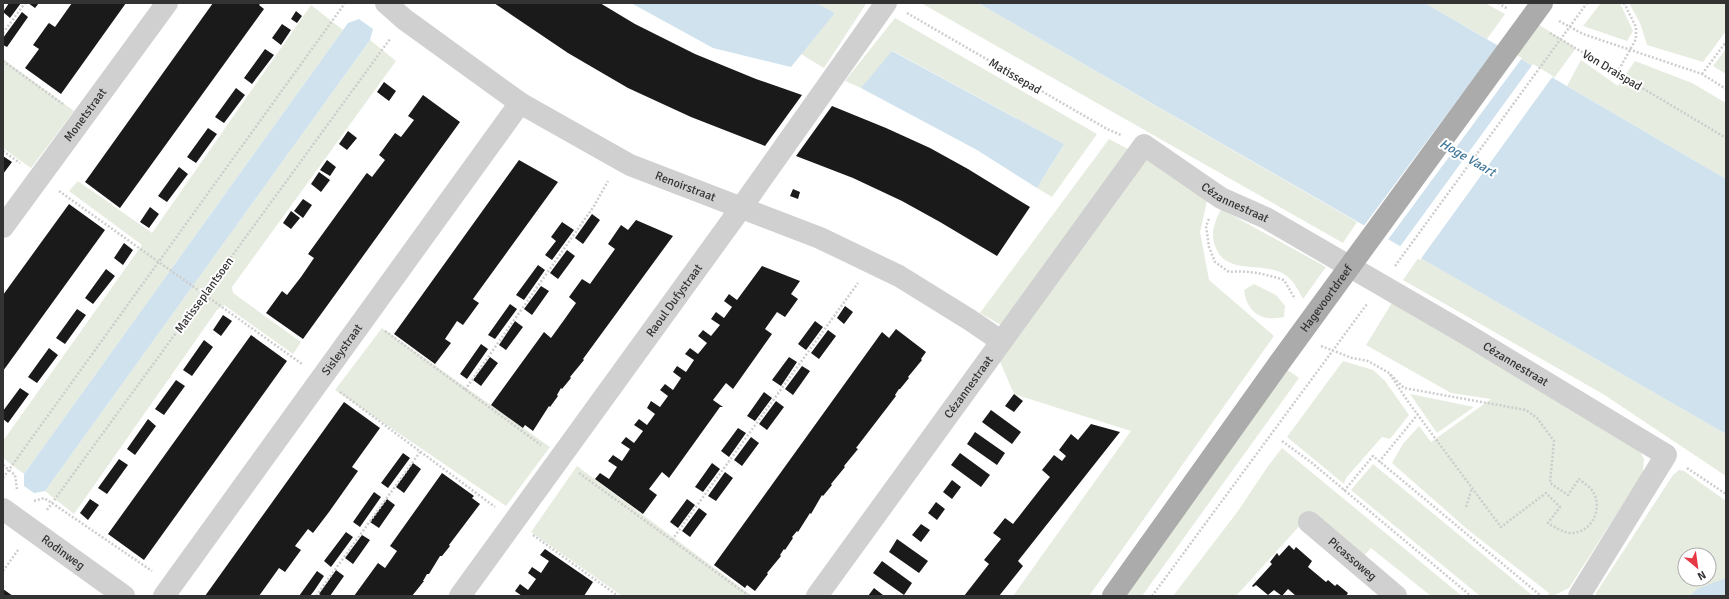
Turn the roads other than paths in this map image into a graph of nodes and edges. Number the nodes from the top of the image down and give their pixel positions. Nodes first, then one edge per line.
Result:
1 (167, 3) edge
2 (386, 3) edge
3 (894, 7) edge
4 (1549, 11) edge
5 (520, 103) junction
6 (740, 208) junction
7 (3, 227) edge
8 (1001, 341) junction
9 (3, 509) edge
10 (1309, 522) dead end
11 (168, 590) edge
12 (124, 596) edge
13 (460, 596) edge
14 (817, 596) edge
15 (1113, 596) edge
16 (1396, 596) edge
17 (1579, 596) edge

1 - 7 street, Monetstraat
2 - 5 street, Renoirstraat
3 - 6 street, Raoul Dufystraat
4 - 15 main road, Hagevoortdreef
5 - 6 street, Renoirstraat
5 - 11 street, Sisleystraat
6 - 8 street, Renoirstraat
6 - 13 street, Raoul Dufystraat
8 - 14 street, Cézannestraat
8 - 17 street, Cézannestraat
9 - 12 street, Rodinweg
10 - 16 street, Picassoweg

